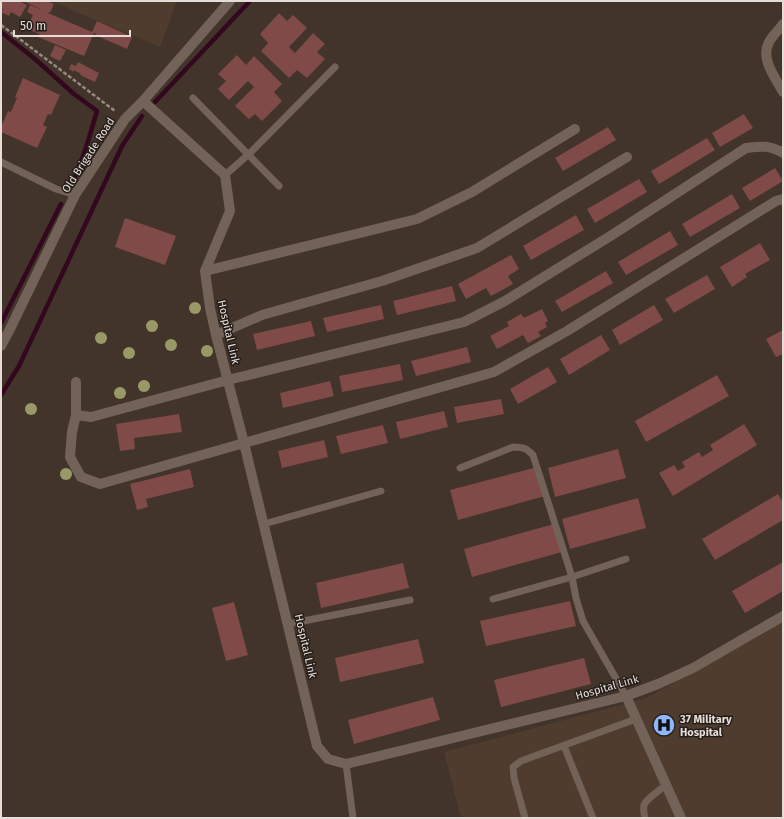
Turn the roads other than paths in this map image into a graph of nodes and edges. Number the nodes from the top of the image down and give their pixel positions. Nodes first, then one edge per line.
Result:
1 (230, 1) edge
2 (783, 24) edge
3 (335, 67) dead end
4 (783, 92) edge
5 (193, 98) dead end
6 (143, 101) junction
7 (575, 129) dead end
8 (783, 153) edge
9 (249, 154) junction
10 (627, 157) dead end
11 (1, 162) edge
12 (224, 176) junction
13 (279, 186) dead end
14 (75, 195) junction
15 (783, 199) edge
16 (205, 271) junction
17 (216, 335) junction
18 (1, 346) edge
19 (228, 380) junction
20 (76, 382) dead end
21 (76, 416) junction
22 (244, 443) junction
23 (460, 468) dead end
24 (381, 491) dead end
25 (264, 524) junction
26 (626, 559) dead end
27 (572, 577) junction
28 (493, 599) dead end
29 (410, 600) dead end
30 (783, 616) edge
31 (288, 624) junction
32 (626, 696) junction
33 (636, 719) junction
34 (564, 746) junction
35 (346, 764) junction
36 (666, 785) junction
37 (353, 818) edge
38 (525, 818) edge
39 (593, 818) edge
40 (645, 818) edge
41 (681, 818) edge

1 - 6 street, Old Brigade Road
2 - 4 street
3 - 9 lane
5 - 9 lane
6 - 12 street
6 - 14 street, Old Brigade Road
7 - 16 street
8 - 19 street
9 - 12 lane
9 - 13 lane
10 - 17 street
11 - 14 lane
12 - 16 street, Hospital Link
14 - 18 street, Old Brigade Road
15 - 22 street
16 - 17 street, Hospital Link
17 - 19 street, Hospital Link
19 - 21 street
19 - 22 street, Hospital Link
20 - 21 street
21 - 22 street
22 - 25 street, Hospital Link
23 - 27 lane
24 - 25 lane
25 - 31 street, Hospital Link
26 - 27 lane
27 - 28 lane
27 - 32 lane
29 - 31 lane
30 - 32 street, Hospital Link
31 - 35 street, Hospital Link
32 - 33 street
32 - 35 street, Hospital Link
33 - 34 lane
33 - 36 street
34 - 38 lane
34 - 39 lane
35 - 37 lane
36 - 40 lane
36 - 41 street

